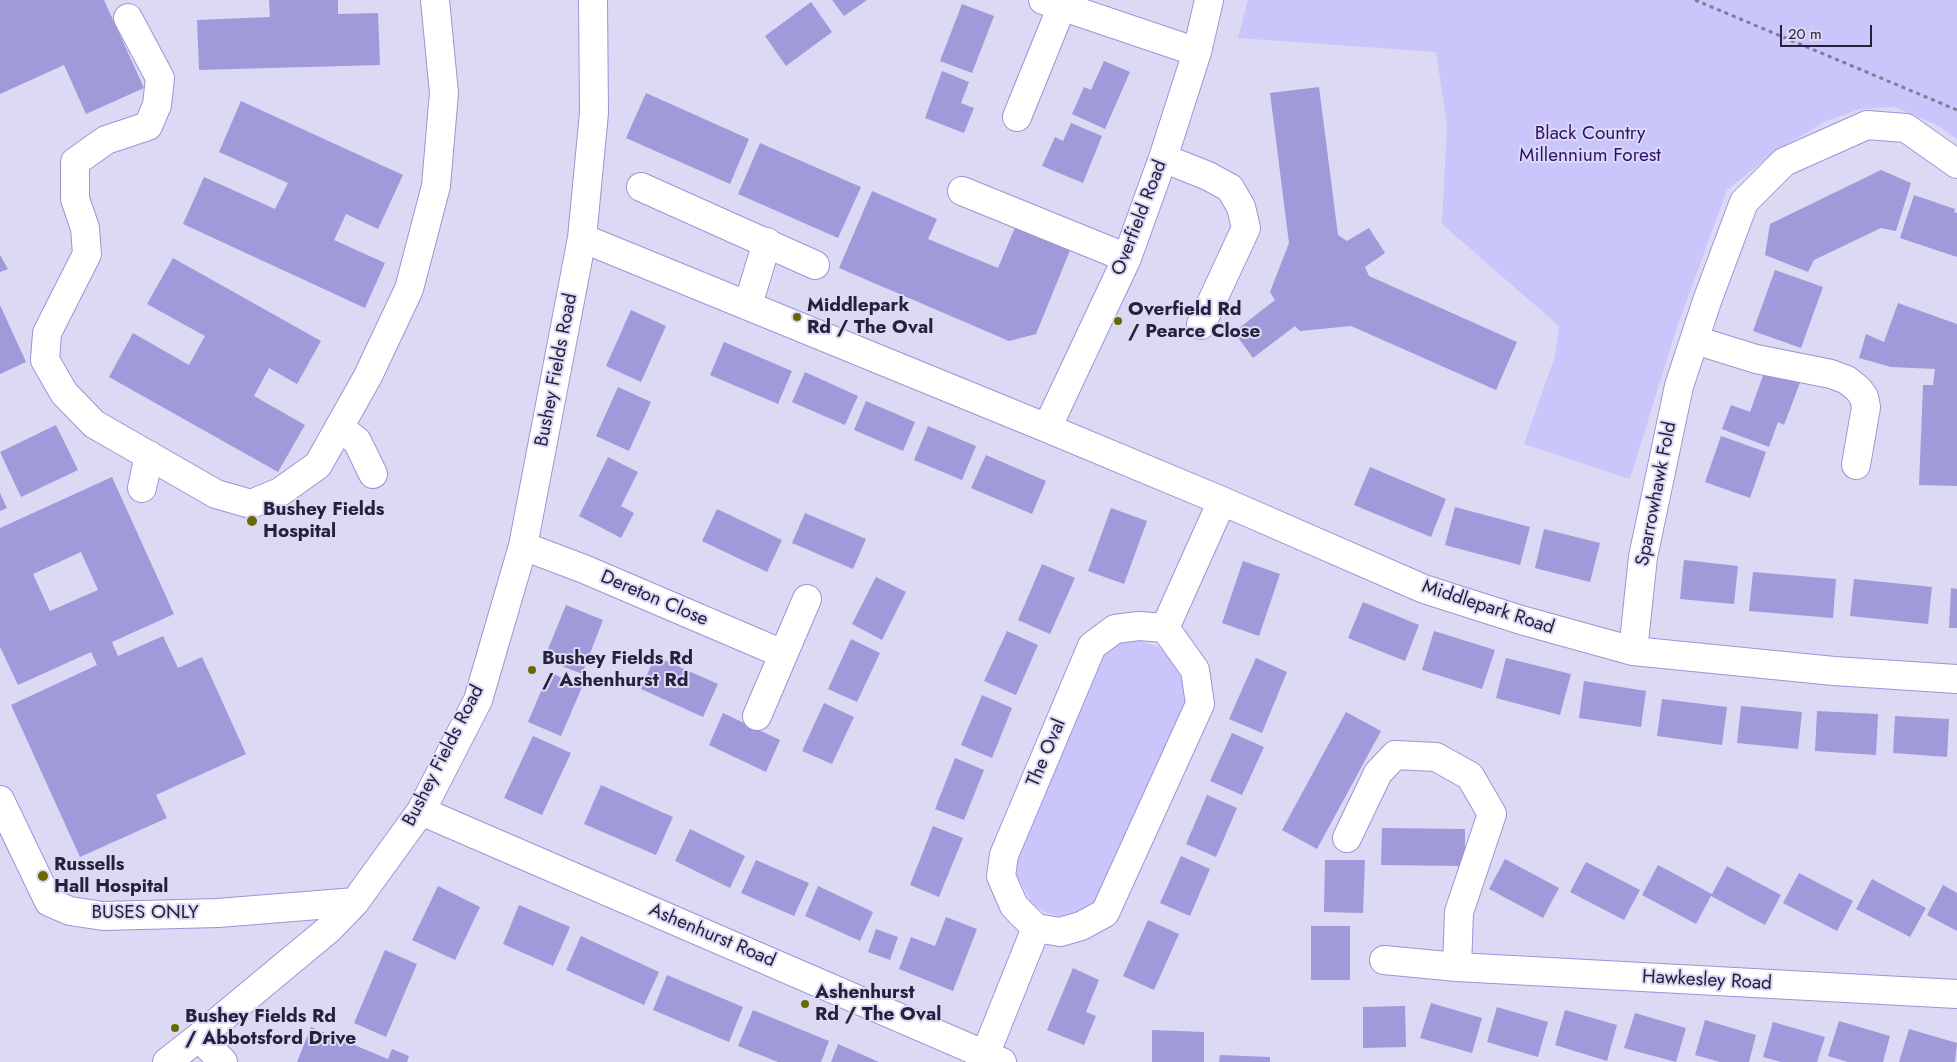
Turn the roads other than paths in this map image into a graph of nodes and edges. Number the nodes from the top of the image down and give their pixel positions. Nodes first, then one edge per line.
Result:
1 (435, 0) edge
2 (594, 0) edge
3 (1210, 0) edge
4 (1052, 3) edge
5 (128, 18) dead end
6 (1197, 52) junction
7 (1018, 117) dead end
8 (1163, 158) junction
9 (1957, 164) edge
10 (641, 188) dead end
11 (962, 191) dead end
12 (582, 238) junction
13 (767, 242) junction
14 (1127, 258) junction
15 (815, 265) dead end
16 (748, 305) junction
17 (1201, 325) dead end
18 (1695, 340) junction
19 (339, 427) junction
20 (1047, 428) junction
21 (149, 455) junction
22 (1856, 465) dead end
23 (373, 474) dead end
24 (142, 488) dead end
25 (1222, 502) junction
26 (523, 546) junction
27 (807, 599) dead end
28 (1165, 628) junction
29 (1633, 651) junction
30 (783, 654) junction
31 (1957, 679) edge
32 (757, 716) dead end
33 (0, 800) edge
34 (421, 811) junction
35 (1347, 838) dead end
36 (356, 902) junction
37 (1036, 928) junction
38 (1384, 960) dead end
39 (1457, 967) junction
40 (1957, 994) edge
41 (200, 1037) junction
42 (994, 1058) edge
43 (166, 1062) edge
44 (223, 1062) edge

1 - 19 street
2 - 12 street, Bushey Fields Road
3 - 6 street, Overfield Road
4 - 6 street
4 - 7 street
5 - 21 street
6 - 8 street, Overfield Road
8 - 14 street, Overfield Road
8 - 17 street
9 - 18 street, Sparrowhawk Fold
10 - 13 street
11 - 14 street
12 - 16 street
12 - 26 street, Bushey Fields Road
13 - 15 street
13 - 16 street
14 - 20 street, Overfield Road
16 - 20 street
18 - 22 street
18 - 29 street, Sparrowhawk Fold
19 - 21 street
19 - 23 street
20 - 25 street, Middlepark Road
21 - 24 street
25 - 28 street
25 - 29 street, Middlepark Road
26 - 30 street, Dereton Close
26 - 34 street, Bushey Fields Road
27 - 30 street
28 - 37 street
28 - 37 street, The Oval
29 - 31 street, Middlepark Road
30 - 32 street
33 - 36 street, BUSES ONLY
34 - 36 street, Bushey Fields Road
34 - 42 street, Ashenhurst Road
35 - 39 street
36 - 41 street, Bushey Fields Road
37 - 42 street
38 - 39 street, Hawkesley Road
39 - 40 street, Hawkesley Road
41 - 43 street, Bushey Fields Road
41 - 44 street

